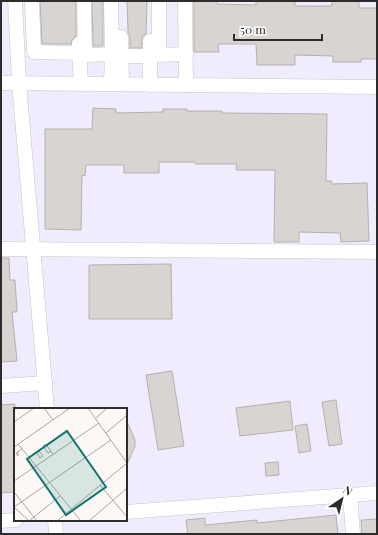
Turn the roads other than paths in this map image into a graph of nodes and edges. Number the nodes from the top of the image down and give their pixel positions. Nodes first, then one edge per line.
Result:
1 (15, 1) edge
2 (111, 1) edge
3 (120, 1) edge
4 (185, 1) edge
5 (81, 3) edge
6 (154, 3) edge
7 (32, 4) dead end
8 (79, 53) junction
9 (186, 54) junction
10 (117, 55) junction
11 (150, 56) junction
12 (1, 83) edge
13 (19, 83) junction
14 (81, 84) junction
15 (117, 84) junction
16 (150, 85) junction
17 (186, 85) junction
18 (377, 87) edge
19 (1, 249) edge
20 (33, 250) junction
21 (377, 252) edge
22 (45, 383) junction
23 (1, 386) edge
24 (47, 408) edge
25 (377, 493) edge
26 (350, 495) junction
27 (127, 512) edge
28 (14, 520) edge
29 (1, 521) edge
30 (55, 521) edge
31 (56, 534) edge
32 (353, 534) edge

1 - 13 street
2 - 10 street
3 - 10 street
4 - 9 street
5 - 8 street
5 - 10 street
6 - 9 street
6 - 11 street
7 - 8 street
8 - 14 street
9 - 17 street
10 - 11 street
10 - 15 street
11 - 16 street
12 - 13 street
13 - 14 street
13 - 20 street
14 - 15 street
15 - 16 street
16 - 17 street
17 - 18 street
19 - 20 street
20 - 21 street
20 - 22 street
22 - 23 street
22 - 24 street
25 - 26 street
26 - 27 street
26 - 32 street
28 - 29 street
30 - 31 street

